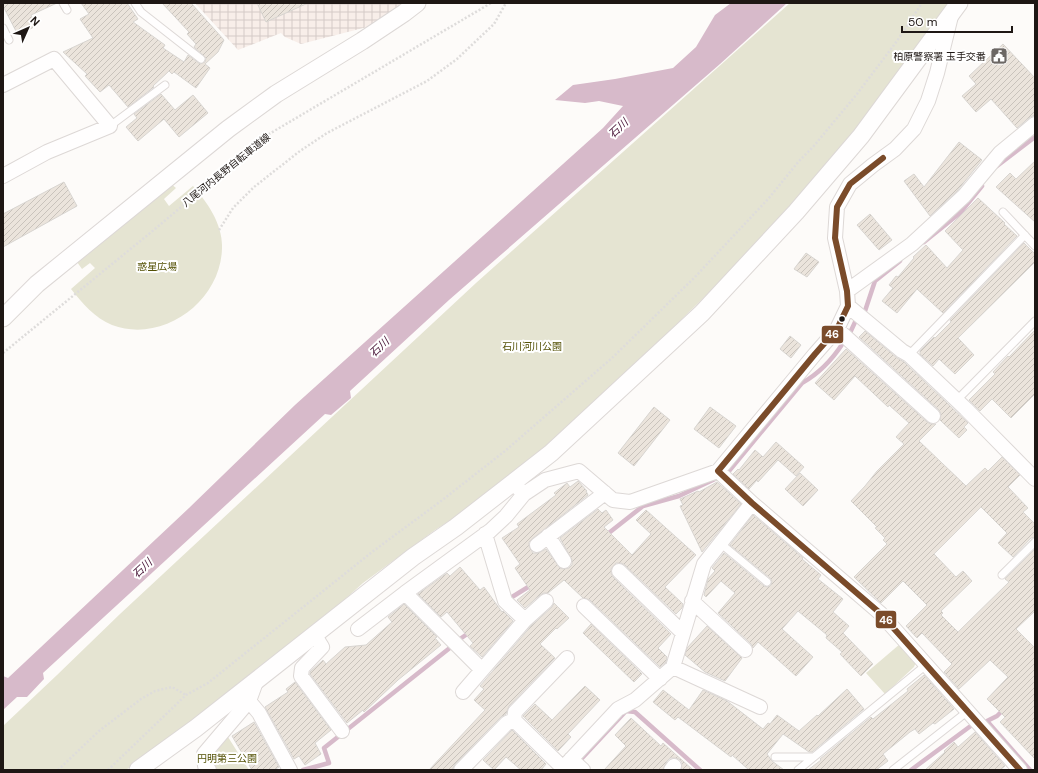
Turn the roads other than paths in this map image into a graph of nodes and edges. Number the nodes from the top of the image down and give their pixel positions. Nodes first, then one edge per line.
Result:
1 (63, 3) edge
2 (135, 3) edge
3 (417, 3) edge
4 (956, 8) edge
5 (67, 10) dead end
6 (3, 28) edge
7 (9, 40) dead end
8 (201, 59) dead end
9 (3, 85) edge
10 (165, 85) dead end
11 (1035, 124) edge
12 (110, 126) junction
13 (3, 176) edge
14 (1003, 212) dead end
15 (1025, 235) junction
16 (1035, 246) edge
17 (847, 290) junction
18 (848, 306) junction
19 (3, 318) edge
20 (1035, 321) edge
21 (837, 329) junction
22 (909, 355) junction
23 (957, 400) junction
24 (933, 416) dead end
25 (718, 471) junction
26 (1035, 479) edge
27 (519, 488) junction
28 (605, 493) junction
29 (752, 503) junction
30 (485, 534) junction
31 (1035, 542) edge
32 (720, 543) junction
33 (564, 560) dead end
34 (619, 571) dead end
35 (1002, 575) dead end
36 (767, 582) dead end
37 (405, 593) junction
38 (546, 601) dead end
39 (692, 601) junction
40 (584, 606) dead end
41 (525, 620) junction
42 (358, 629) dead end
43 (683, 633) junction
44 (314, 634) junction
45 (745, 650) dead end
46 (568, 658) dead end
47 (926, 665) junction
48 (673, 667) junction
49 (482, 670) junction
50 (257, 679) junction
51 (660, 679) junction
52 (463, 692) dead end
53 (249, 701) junction
54 (760, 707) dead end
55 (968, 712) junction
56 (514, 720) junction
57 (342, 731) dead end
58 (775, 757) dead end
59 (813, 757) junction
60 (572, 766) edge
61 (138, 770) edge
62 (209, 770) edge
63 (290, 770) edge
64 (461, 770) edge
65 (798, 770) edge
66 (893, 770) edge
67 (1020, 770) edge

1 - 5 lane
2 - 8 lane
3 - 19 street
4 - 17 street
4 - 27 street
6 - 7 lane
9 - 12 street
10 - 12 lane
11 - 17 street
12 - 13 street
14 - 15 lane
15 - 16 lane
15 - 22 lane
17 - 18 street
18 - 21 street
18 - 22 street
20 - 23 lane
21 - 24 street
21 - 25 street
22 - 23 street
23 - 26 street
25 - 28 street
25 - 29 street
27 - 28 street
27 - 30 street
27 - 44 street
28 - 33 street
29 - 32 street
29 - 47 street
30 - 37 street
30 - 41 street
31 - 35 lane
32 - 36 lane
32 - 39 street
34 - 43 street
37 - 42 street
37 - 49 street
38 - 41 street
39 - 43 street
39 - 45 street
40 - 51 street
41 - 49 street
43 - 48 street
44 - 50 street
44 - 57 street
46 - 56 street
47 - 55 street
47 - 59 lane
48 - 51 street
48 - 54 street
49 - 52 street
50 - 53 street
50 - 61 street
51 - 60 street
53 - 62 street
53 - 63 street
55 - 66 lane
55 - 67 street
56 - 60 street
56 - 64 street
58 - 59 lane
59 - 65 lane

